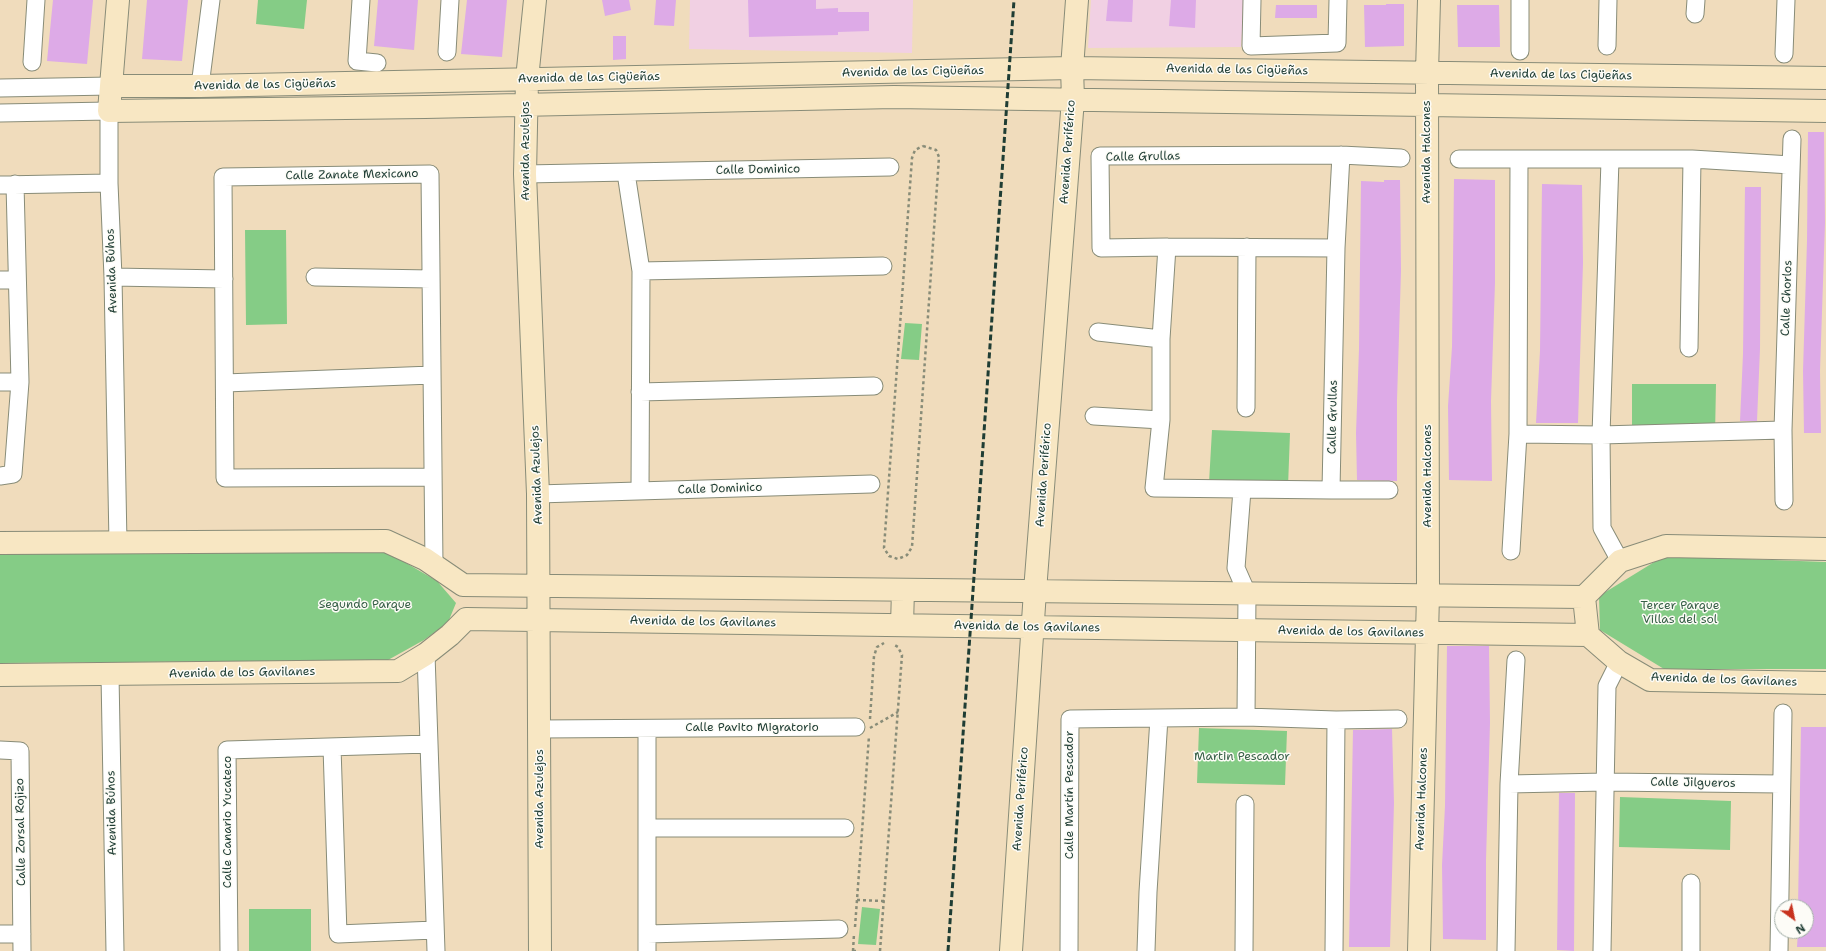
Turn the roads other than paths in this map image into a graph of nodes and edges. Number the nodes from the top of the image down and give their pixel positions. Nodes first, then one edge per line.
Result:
1 (36, 0) edge
2 (118, 0) edge
3 (211, 0) edge
4 (361, 0) edge
5 (450, 0) edge
6 (535, 0) edge
7 (1077, 0) edge
8 (1252, 0) edge
9 (1338, 0) edge
10 (1429, 0) edge
11 (1520, 0) edge
12 (1608, 0) edge
13 (1786, 0) edge
14 (1606, 46) dead end
15 (1520, 51) dead end
16 (447, 52) dead end
17 (1784, 54) dead end
18 (32, 62) dead end
19 (377, 62) dead end
20 (1072, 68) junction
21 (1427, 73) junction
22 (1826, 78) edge
23 (527, 79) junction
24 (111, 86) junction
25 (200, 86) junction
26 (0, 88) edge
27 (1073, 99) junction
28 (525, 105) junction
29 (1427, 106) junction
30 (1826, 111) edge
31 (109, 112) junction
32 (0, 113) edge
33 (1792, 139) dead end
34 (1341, 155) junction
35 (1401, 158) dead end
36 (1459, 159) dead end
37 (1519, 160) junction
38 (1610, 160) junction
39 (1692, 160) junction
40 (1791, 165) junction
41 (890, 167) dead end
42 (626, 172) junction
43 (524, 174) junction
44 (109, 183) junction
45 (8, 184) edge
46 (1167, 247) junction
47 (1247, 247) junction
48 (1336, 248) junction
49 (882, 266) dead end
50 (641, 272) junction
51 (113, 277) junction
52 (315, 277) dead end
53 (224, 279) junction
54 (431, 279) junction
55 (0, 280) edge
56 (17, 280) junction
57 (1098, 332) dead end
58 (1162, 339) junction
59 (1689, 348) dead end
60 (432, 375) junction
61 (0, 382) edge
62 (20, 382) junction
63 (225, 383) junction
64 (874, 386) dead end
65 (640, 392) junction
66 (1246, 408) dead end
67 (1094, 416) dead end
68 (1161, 420) junction
69 (1783, 430) junction
70 (1518, 434) junction
71 (1601, 435) junction
72 (0, 476) edge
73 (433, 477) junction
74 (871, 484) dead end
75 (1242, 490) junction
76 (1331, 490) junction
77 (1389, 490) dead end
78 (640, 491) junction
79 (538, 494) junction
80 (1784, 501) dead end
81 (0, 543) edge
82 (118, 543) junction
83 (1826, 549) edge
84 (1511, 551) dead end
85 (1620, 561) junction
86 (434, 565) junction
87 (463, 585) junction
88 (539, 586) junction
89 (903, 590) junction
90 (1035, 591) junction
91 (1247, 593) junction
92 (1428, 595) junction
93 (1584, 597) junction
94 (466, 619) junction
95 (539, 619) junction
96 (902, 625) junction
97 (1033, 627) junction
98 (1246, 631) junction
99 (1427, 633) junction
100 (1588, 635) junction
101 (426, 654) junction
102 (1516, 660) dead end
103 (1619, 662) junction
104 (0, 675) edge
105 (110, 675) junction
106 (1826, 683) edge
107 (1783, 713) dead end
108 (1246, 717) junction
109 (1159, 718) junction
110 (1398, 719) dead end
111 (1336, 720) junction
112 (863, 727) road end
113 (647, 729) junction
114 (539, 730) junction
115 (429, 744) junction
116 (332, 747) junction
117 (0, 750) edge
118 (1605, 782) junction
119 (1509, 784) junction
120 (1781, 784) junction
121 (1245, 804) dead end
122 (647, 828) junction
123 (845, 828) dead end
124 (1691, 883) dead end
125 (839, 929) dead end
126 (435, 930) junction
127 (0, 934) edge
128 (647, 934) junction
129 (22, 943) edge
130 (115, 951) edge
131 (229, 951) edge
132 (436, 951) edge
133 (540, 951) edge
134 (647, 951) edge
135 (1011, 951) edge
136 (1069, 951) edge
137 (1146, 951) edge
138 (1244, 951) edge
139 (1334, 951) edge
140 (1419, 951) edge
141 (1506, 951) edge
142 (1602, 951) edge
143 (1691, 951) edge
144 (1779, 951) edge

1 - 18 street
2 - 24 main road, Avenida Búhos
3 - 25 street
4 - 19 street
5 - 16 street
6 - 23 main road, Avenida Azulejos
7 - 20 main road, Avenida Periférico
8 - 9 street
10 - 21 main road, Avenida Halcones
11 - 15 street
12 - 14 street
13 - 17 street
20 - 21 main road, Avenida de las Cigüeñas
20 - 23 main road, Avenida de las Cigüeñas
20 - 27 main road, Avenida Periférico
21 - 22 main road, Avenida de las Cigüeñas
21 - 29 main road, Avenida Halcones
23 - 25 main road, Avenida de las Cigüeñas
23 - 28 main road, Avenida Azulejos
24 - 25 main road, Avenida de las Cigüeñas
24 - 26 street, Avenida de las Cigüeñas
24 - 31 main road, Avenida Búhos
27 - 28 main road, Avenida de las Cigüeñas
27 - 29 main road, Avenida de las Cigüeñas
27 - 90 main road, Avenida Periférico
28 - 31 main road, Avenida de las Cigüeñas
28 - 43 main road, Avenida Azulejos
29 - 30 main road, Avenida de las Cigüeñas
29 - 92 main road, Avenida Halcones
31 - 32 street, Avenida de las Cigüeñas
31 - 44 street, Avenida Búhos
33 - 40 street, Calle Chorlos
34 - 35 street, Calle Grullas
34 - 46 street, Calle Grullas
34 - 48 street, Calle Grullas
36 - 37 street
37 - 38 street
37 - 70 street
38 - 39 street
38 - 71 street
39 - 40 street
39 - 59 street
40 - 69 street, Calle Chorlos
41 - 42 street, Calle Dominico
42 - 43 street, Calle Dominico
42 - 50 street
43 - 79 main road, Avenida Azulejos
44 - 45 street
44 - 51 street, Avenida Búhos
45 - 56 street
46 - 47 street, Calle Grullas
46 - 58 street
47 - 48 street, Calle Grullas
47 - 66 street
48 - 76 street, Calle Grullas
49 - 50 street
50 - 65 street
51 - 53 street
51 - 82 street, Avenida Búhos
52 - 54 street
53 - 54 street, Calle Zanate Mexicano
53 - 63 street, Calle Zanate Mexicano
54 - 60 street, Calle Zanate Mexicano
55 - 56 street
56 - 62 street
57 - 58 street
58 - 68 street
60 - 63 street
60 - 73 street, Calle Zanate Mexicano
61 - 62 street
62 - 72 street
63 - 73 street, Calle Zanate Mexicano
64 - 65 street
65 - 78 street
67 - 68 street
68 - 75 street
69 - 71 street
69 - 80 street, Calle Chorlos
70 - 71 street
70 - 84 street
71 - 85 street
73 - 86 street, Calle Zanate Mexicano
74 - 78 street, Calle Dominico
75 - 76 street
75 - 91 street
76 - 77 street
78 - 79 street, Calle Dominico
79 - 88 main road, Avenida Azulejos
81 - 82 main road
82 - 86 main road
83 - 85 main road
85 - 93 main road
86 - 87 main road
87 - 88 main road
87 - 94 main road
88 - 89 main road
88 - 95 main road, Avenida Azulejos
89 - 90 main road
89 - 96 main road
90 - 91 main road
90 - 97 main road, Avenida Periférico
91 - 92 main road
91 - 98 street
92 - 93 main road
92 - 99 main road, Avenida Halcones
93 - 100 main road
94 - 95 main road, Avenida de los Gavilanes
94 - 101 main road, Avenida de los Gavilanes
95 - 96 main road, Avenida de los Gavilanes
95 - 114 main road, Avenida Azulejos
96 - 97 main road, Avenida de los Gavilanes
97 - 98 main road, Avenida de los Gavilanes
97 - 135 main road, Avenida Periférico
98 - 99 main road, Avenida de los Gavilanes
98 - 108 street
99 - 100 main road, Avenida de los Gavilanes
99 - 140 main road, Avenida Halcones
100 - 103 main road, Avenida de los Gavilanes
101 - 105 main road, Avenida de los Gavilanes
101 - 115 street
102 - 119 street
103 - 106 main road, Avenida de los Gavilanes
103 - 118 street
104 - 105 main road, Avenida de los Gavilanes
105 - 130 street, Avenida Búhos
107 - 120 street
108 - 109 street, Calle Martín Pescador
108 - 111 street, Calle Martín Pescador
109 - 136 street, Calle Martín Pescador
109 - 137 street
110 - 111 street, Calle Martín Pescador
111 - 139 street
112 - 113 street, Calle Pavito Migratorio
113 - 114 street, Calle Pavito Migratorio
113 - 122 street
114 - 133 main road, Avenida Azulejos
115 - 116 street, Calle Canario Yucateco
115 - 126 street
116 - 126 street
116 - 131 street, Calle Canario Yucateco
117 - 129 street, Calle Zorsal Rojizo
118 - 119 street, Calle Jilgueros
118 - 120 street, Calle Jilgueros
118 - 142 street
119 - 141 street
120 - 144 street
121 - 138 street
122 - 123 street
122 - 128 street
124 - 143 street
125 - 128 street
126 - 132 street
127 - 129 street, Calle Zorsal Rojizo
128 - 134 street

